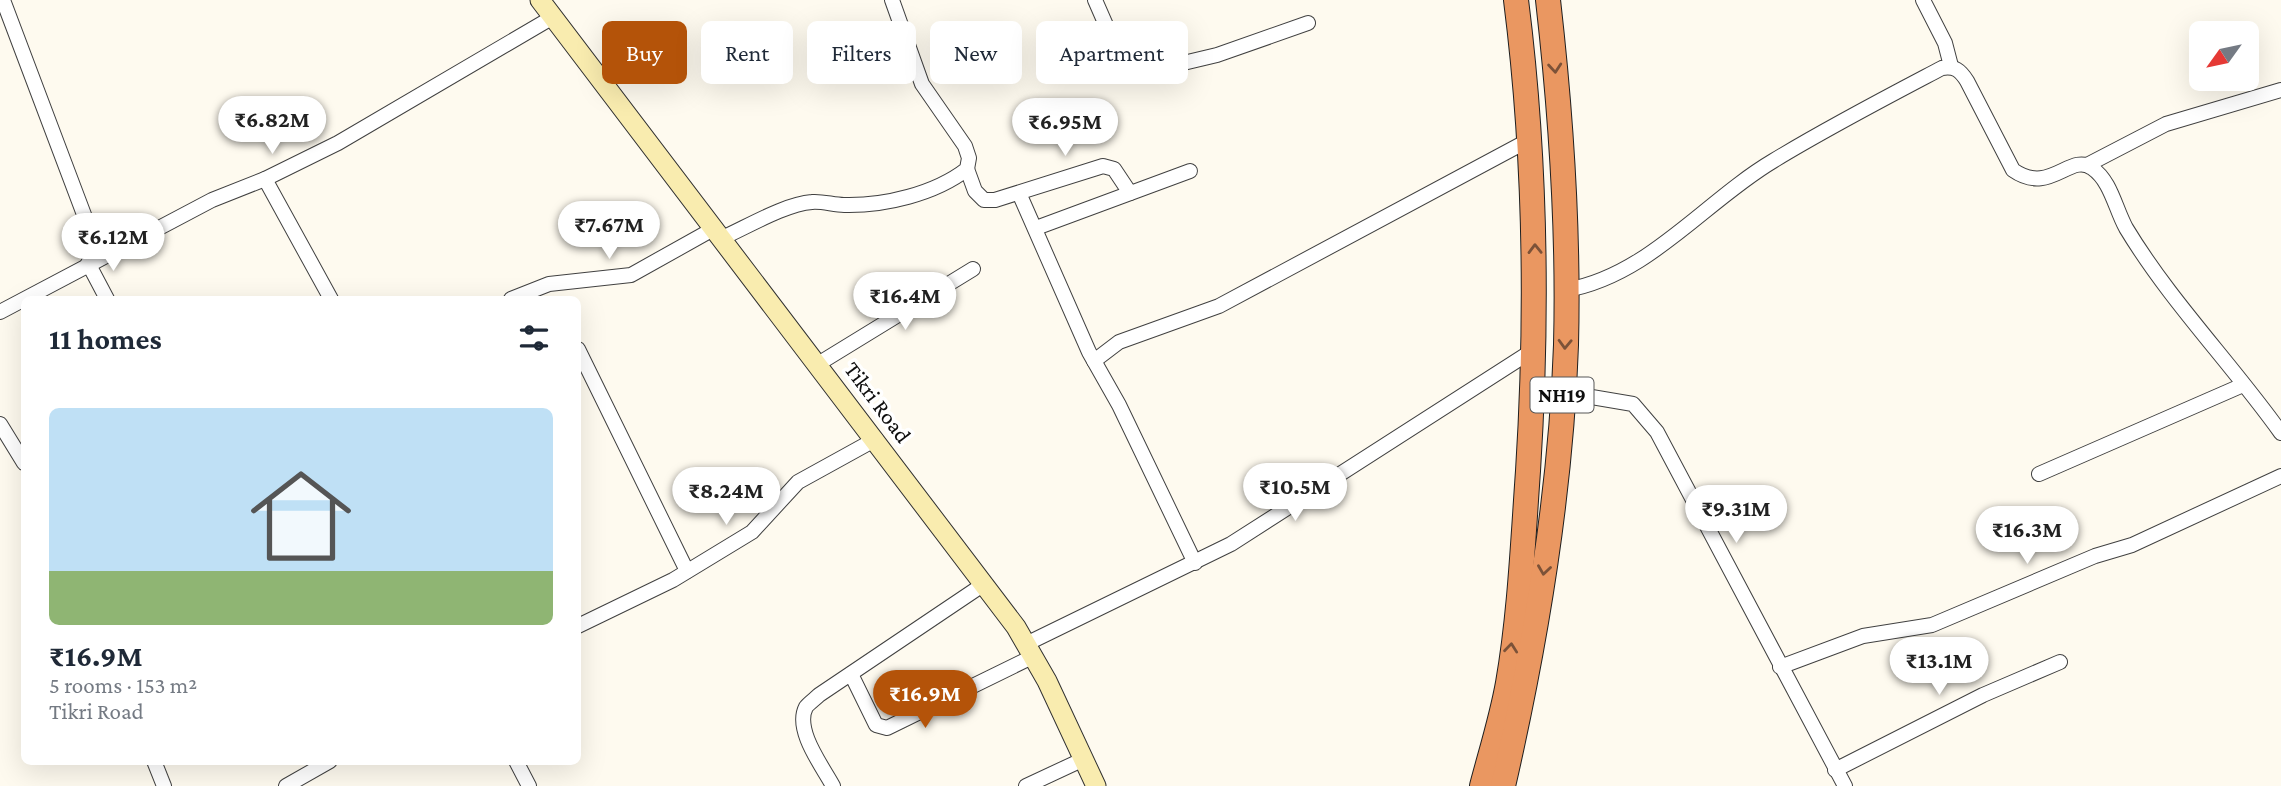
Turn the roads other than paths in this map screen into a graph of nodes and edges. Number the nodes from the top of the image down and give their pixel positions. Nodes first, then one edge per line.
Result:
1 (2, 0) edge
2 (540, 0) edge
3 (892, 0) edge
4 (1095, 0) edge
5 (1516, 0) edge
6 (1548, 0) edge
7 (1923, 0) edge
8 (553, 17) junction
9 (1308, 23) dead end
10 (1951, 66) junction
11 (2281, 90) edge
12 (1531, 139) junction
13 (2087, 165) junction
14 (967, 169) junction
15 (1190, 171) dead end
16 (265, 179) junction
17 (1019, 193) junction
18 (1130, 193) junction
19 (1036, 228) junction
20 (718, 233) junction
21 (94, 260) junction
22 (973, 270) dead end
23 (549, 284) junction
24 (1566, 290) junction
25 (29, 296) edge
26 (106, 296) edge
27 (329, 296) edge
28 (519, 296) edge
29 (554, 296) edge
30 (21, 300) edge
31 (0, 312) edge
32 (1535, 349) junction
33 (581, 355) edge
34 (1094, 361) junction
35 (818, 364) junction
36 (2243, 385) junction
37 (1562, 392) junction
38 (0, 425) edge
39 (2281, 433) edge
40 (876, 439) junction
41 (21, 458) edge
42 (2039, 474) dead end
43 (2281, 477) edge
44 (1195, 563) junction
45 (687, 572) junction
46 (984, 584) junction
47 (581, 625) edge
48 (1030, 650) junction
49 (2060, 662) dead end
50 (1780, 667) junction
51 (851, 674) junction
52 (1517, 683) junction
53 (1084, 759) junction
54 (156, 765) edge
55 (323, 765) edge
56 (518, 765) edge
57 (1835, 770) junction
58 (164, 786) edge
59 (286, 786) edge
60 (529, 786) edge
61 (833, 786) edge
62 (1026, 786) edge
63 (1097, 786) edge
64 (1468, 786) edge
65 (1482, 786) edge
66 (1503, 786) edge
67 (1516, 786) edge
68 (1845, 786) edge

1 - 21 street
2 - 8 street, Tikri Road
3 - 14 street
4 - 9 street
5 - 12 highway, NH19
6 -> 24 highway, NH19
7 - 10 street
8 - 16 street
8 - 20 street, Tikri Road
10 - 13 street
10 - 24 street
11 - 13 street
32 -> 12 highway, NH19
12 - 34 street
13 - 36 street
14 - 17 street
14 - 20 street
15 - 18 street
16 - 21 street
16 - 27 street
17 - 18 street
17 - 19 street
18 - 19 street
19 - 34 street
20 - 23 street
20 - 35 street, Tikri Road
21 - 25 street
21 - 26 street
22 - 35 street
23 - 28 street
23 - 29 street
24 -> 37 highway, NH19
30 - 31 street
32 - 44 street
52 -> 32 highway, NH19
33 - 45 street
34 - 44 street
35 - 40 street, Tikri Road
36 - 39 street
36 - 42 street
37 - 50 street
37 -> 52 highway, NH19
38 - 41 street
40 - 45 street
40 - 46 street, Tikri Road
43 - 50 street
44 - 48 street
45 - 47 street
46 - 48 street, Tikri Road
46 - 51 street
48 - 51 street
48 - 53 street, Tikri Road
49 - 57 street
50 - 57 street
51 - 61 street
52 - 64 highway
52 - 65 highway, NH19
52 - 66 highway, NH19
52 - 67 highway
53 - 62 street
53 - 63 street, Tikri Road
54 - 58 street
55 - 59 street
56 - 60 street
57 - 68 street

